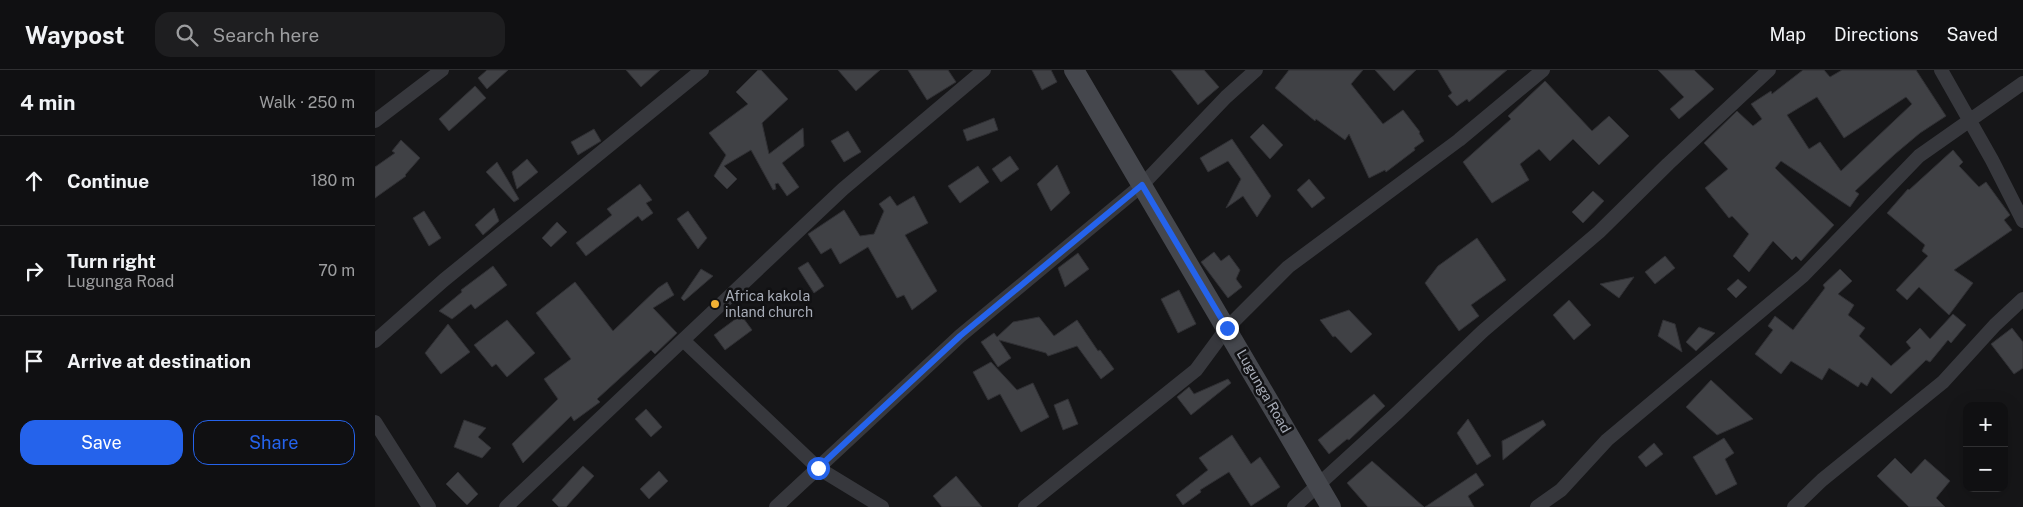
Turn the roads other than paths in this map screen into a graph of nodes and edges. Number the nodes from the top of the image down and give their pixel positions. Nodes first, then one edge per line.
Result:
1 (443, 70) edge
2 (702, 70) edge
3 (984, 70) edge
4 (1074, 70) edge
5 (1256, 70) edge
6 (1543, 70) edge
7 (1769, 70) edge
8 (1941, 70) edge
9 (2023, 83) edge
10 (375, 121) edge
11 (1970, 121) junction
12 (1142, 185) junction
13 (2023, 221) edge
14 (2023, 299) edge
15 (1227, 328) junction
16 (375, 341) edge
17 (683, 341) junction
18 (375, 422) edge
19 (818, 468) junction
20 (1319, 484) junction
21 (429, 507) edge
22 (506, 507) edge
23 (776, 507) edge
24 (882, 507) edge
25 (1025, 507) edge
26 (1294, 507) edge
27 (1331, 507) edge
28 (1537, 507) edge
29 (1794, 507) edge

1 - 10 street
2 - 16 street
3 - 17 street
4 - 12 street, Lugunga Road
5 - 12 street
6 - 15 street
7 - 20 street
8 - 11 street
9 - 11 street
11 - 13 street
11 - 28 street
12 - 15 street, Lugunga Road
12 - 19 street
14 - 29 street
15 - 20 street, Lugunga Road
15 - 25 street
17 - 19 street
17 - 22 street
18 - 21 street
19 - 23 street
19 - 24 street
20 - 26 street
20 - 27 street, Lugunga Road

